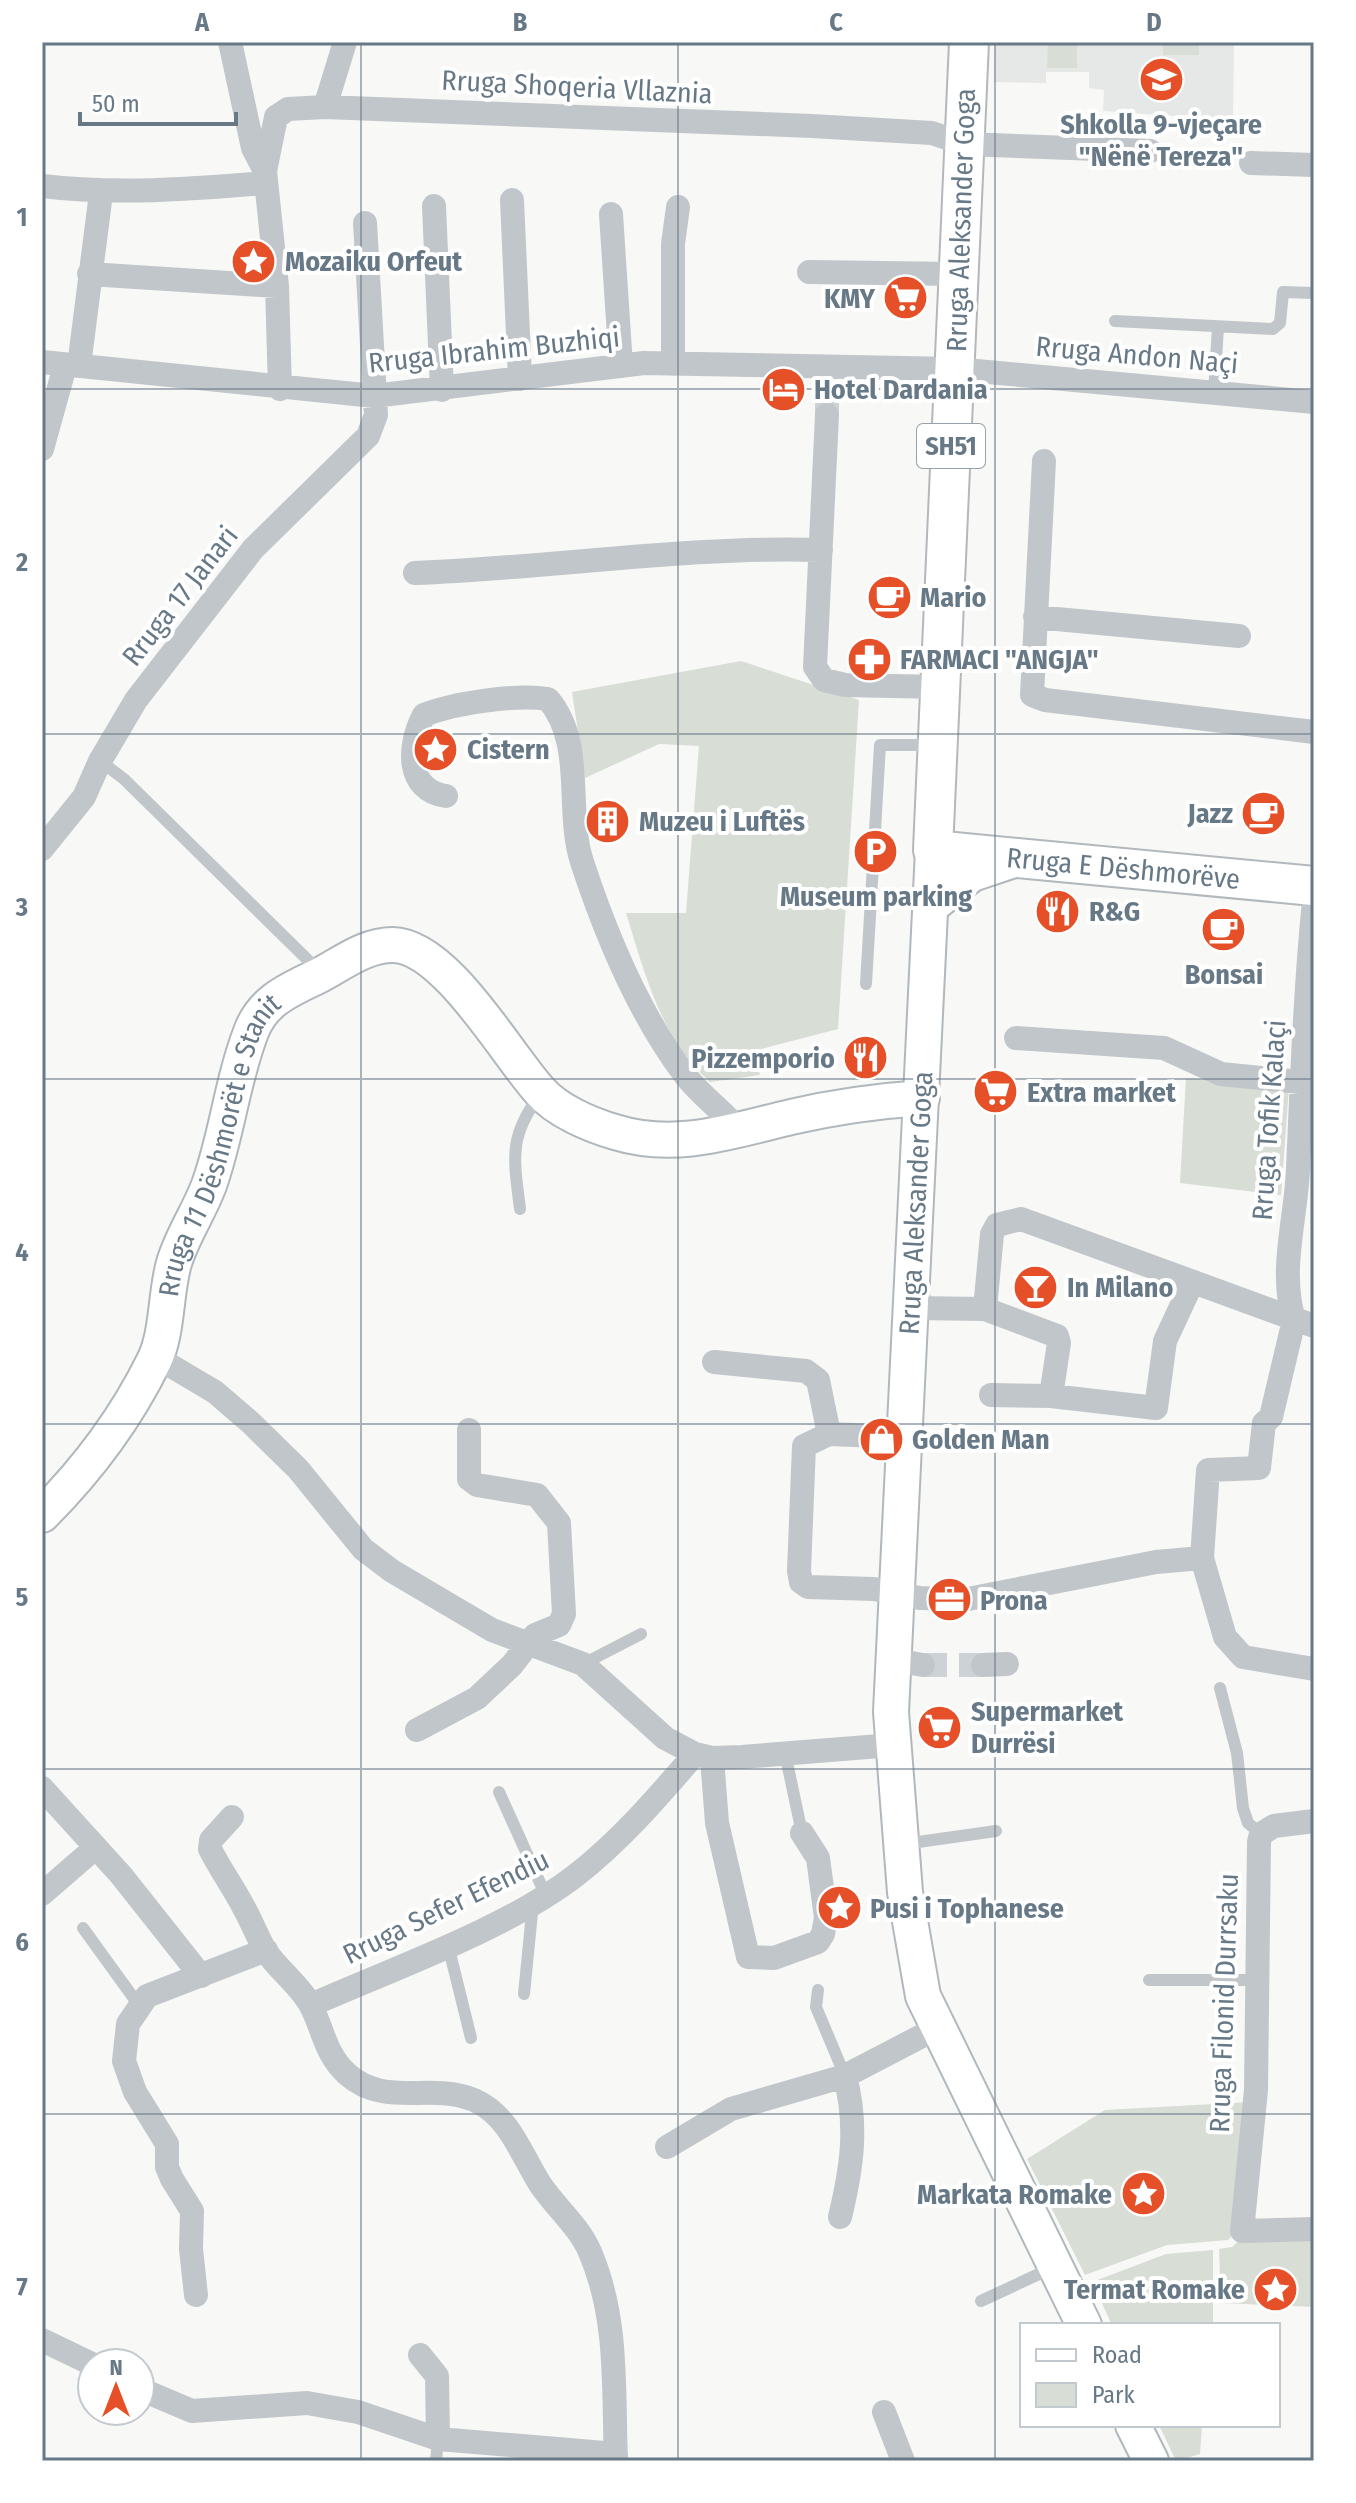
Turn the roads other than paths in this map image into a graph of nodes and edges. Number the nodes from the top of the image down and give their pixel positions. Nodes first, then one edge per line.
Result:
1 (230, 42) edge
2 (345, 42) edge
3 (969, 42) edge
4 (325, 107) junction
5 (964, 144) junction
6 (1150, 151) dead end
7 (1251, 163) dead end
8 (1314, 165) edge
9 (266, 177) junction
10 (42, 186) edge
11 (101, 193) junction
12 (512, 200) dead end
13 (434, 206) dead end
14 (678, 207) dead end
15 (611, 214) dead end
16 (365, 223) dead end
17 (809, 272) dead end
18 (89, 274) junction
19 (958, 274) junction
20 (277, 286) junction
21 (1314, 293) edge
22 (1115, 321) dead end
23 (1218, 327) junction
24 (673, 364) junction
25 (62, 365) edge
26 (621, 366) junction
27 (955, 369) junction
28 (520, 379) junction
29 (280, 389) junction
30 (442, 390) junction
31 (1214, 392) junction
32 (374, 396) junction
33 (1314, 402) edge
34 (827, 415) tunnel mouth
35 (42, 449) edge
36 (1044, 461) dead end
37 (821, 550) junction
38 (415, 573) dead end
39 (1035, 617) junction
40 (1239, 636) dead end
41 (938, 687) junction
42 (1314, 732) edge
43 (935, 745) junction
44 (100, 761) junction
45 (933, 789) junction
46 (446, 796) dead end
47 (42, 849) edge
48 (933, 850) junction
49 (1014, 860) junction
50 (1314, 886) edge
51 (1314, 901) edge
52 (930, 907) junction
53 (322, 974) junction
54 (866, 984) dead end
55 (1016, 1038) dead end
56 (1300, 1082) junction
57 (541, 1093) junction
58 (922, 1098) junction
59 (740, 1131) junction
60 (520, 1209) dead end
61 (1192, 1283) junction
62 (911, 1308) junction
63 (985, 1309) junction
64 (1304, 1323) edge
65 (156, 1357) junction
66 (714, 1362) dead end
67 (991, 1395) dead end
68 (1051, 1396) junction
69 (469, 1430) dead end
70 (829, 1434) junction
71 (904, 1437) junction
72 (42, 1515) edge
73 (1202, 1558) junction
74 (895, 1592) junction
75 (641, 1634) dead end
76 (527, 1644) junction
77 (583, 1664) junction
78 (1007, 1664) dead end
79 (983, 1665) tunnel mouth
80 (1314, 1669) edge
81 (1220, 1688) dead end
82 (417, 1730) dead end
83 (893, 1745) junction
84 (785, 1753) junction
85 (703, 1756) junction
86 (42, 1788) edge
87 (499, 1792) dead end
88 (232, 1817) dead end
89 (1314, 1821) edge
90 (996, 1831) dead end
91 (802, 1833) joint
92 (1261, 1834) junction
93 (901, 1844) junction
94 (95, 1848) junction
95 (42, 1894) edge
96 (540, 1899) junction
97 (83, 1928) dead end
98 (448, 1945) junction
99 (266, 1950) junction
100 (201, 1976) junction
101 (1149, 1980) dead end
102 (1256, 1980) junction
103 (818, 1990) dead end
104 (524, 1994) dead end
105 (138, 2004) junction
106 (311, 2005) junction
107 (937, 2028) junction
108 (471, 2038) dead end
109 (845, 2076) junction
110 (667, 2147) dead end
111 (840, 2217) dead end
112 (1314, 2229) edge
113 (1056, 2267) junction
114 (196, 2295) dead end
115 (981, 2301) dead end
116 (1083, 2323) edge
117 (42, 2340) edge
118 (420, 2355) dead end
119 (76, 2356) edge
120 (156, 2396) edge
121 (884, 2412) dead end
122 (437, 2450) edge
123 (616, 2458) edge
124 (903, 2461) edge

1 - 9 street
2 - 4 street
3 - 5 main road, Rruga Aleksander Goga / SH51
4 - 5 street, Rruga Shoqeria Vllaznia
4 - 9 street, Rruga Shoqeria Vllaznia
5 - 6 street, Rruga Shoqeria Vllaznia
5 - 19 main road, Rruga Aleksander Goga / SH51
7 - 8 street
9 - 11 street
9 - 20 street, Rruga Shoqeria Vllaznia
10 - 11 street
11 - 18 street
12 - 28 street
13 - 30 street
14 - 24 street
15 - 26 street
16 - 32 street, Rruga 17 Janari
17 - 19 street
18 - 20 street
18 - 25 street
19 - 27 main road, Rruga Aleksander Goga / SH51
20 - 29 street, Rruga Shoqeria Vllaznia
21 - 23 lane
22 - 23 lane
23 - 31 lane
24 - 26 street, Rruga Ibrahim Buzhiqi
24 - 27 street, Rruga Ibrahim Buzhiqi
25 - 29 street, Rruga Ibrahim Buzhiqi
25 - 35 street
26 - 28 street, Rruga Ibrahim Buzhiqi
27 - 31 street, Rruga Andon Naçi
27 - 41 main road, Rruga Aleksander Goga / SH51
28 - 30 street, Rruga Ibrahim Buzhiqi
29 - 32 street, Rruga Ibrahim Buzhiqi
30 - 32 street, Rruga Ibrahim Buzhiqi
31 - 33 street, Rruga Andon Naçi
32 - 44 street, Rruga 17 Janari
34 - 37 street
36 - 39 street
37 - 38 street
37 - 41 street
39 - 40 street
39 - 42 street
41 - 43 main road, Rruga Aleksander Goga / SH51
43 - 45 main road, Rruga Aleksander Goga / SH51
43 - 54 lane
44 - 47 street, Rruga 17 Janari
44 - 53 lane
45 - 48 main road, Rruga Aleksander Goga / SH51
45 - 49 main road
46 - 59 street
48 - 49 main road, Rruga E Dëshmorëve
48 - 52 main road, Rruga Aleksander Goga / SH51
49 - 50 main road, Rruga E Dëshmorëve
49 - 52 main road
51 - 56 street, Rruga Tofik Kalaçi
52 - 58 main road, Rruga Aleksander Goga / SH51
53 - 57 main road, Rruga 11 Dëshmorët e Stanit
53 - 65 main road, Rruga 11 Dëshmorët e Stanit
55 - 56 street
56 - 64 street, Rruga Tofik Kalaçi
57 - 59 main road, Rruga 11 Dëshmorët e Stanit
57 - 60 lane
58 - 59 main road, Rruga 11 Dëshmorët e Stanit
58 - 62 main road, Rruga Aleksander Goga / SH51
61 - 63 street
61 - 64 street
61 - 68 street
62 - 63 street
62 - 71 main road, Rruga Aleksander Goga / SH51
63 - 68 street
64 - 73 street
65 - 72 main road
65 - 76 street
66 - 70 street
67 - 68 street
69 - 76 street
70 - 71 street
70 - 74 street
71 - 74 main road, Rruga Aleksander Goga / SH51
73 - 74 street
73 - 80 street
74 - 83 main road, Rruga Aleksander Goga / SH51
75 - 77 lane
76 - 77 street
76 - 82 street
77 - 85 street
78 - 79 street
81 - 92 lane
83 - 84 street
83 - 93 main road, Rruga Aleksander Goga / SH51
84 - 85 street
84 - 91 lane
85 - 91 street
85 - 96 street, Rruga Sefer Efendiu
86 - 94 street
87 - 96 lane
88 - 99 street
89 - 92 street
90 - 93 lane
92 - 102 street, Rruga Filonid Durrsaku
93 - 107 main road, Rruga Aleksander Goga / SH51
94 - 95 street
94 - 100 street
96 - 98 street, Rruga Sefer Efendiu
96 - 104 lane
97 - 105 lane
98 - 106 street, Rruga Sefer Efendiu
98 - 108 lane
99 - 100 street
99 - 106 street
100 - 105 street
101 - 102 lane
102 - 112 street, Rruga Filonid Durrsaku
103 - 109 lane
105 - 114 street
106 - 123 street
107 - 109 street
107 - 113 main road, Rruga Aleksander Goga / SH51
109 - 110 street
109 - 111 street
113 - 115 lane
113 - 116 main road, Rruga Aleksander Goga / SH51
117 - 119 street
118 - 122 street
120 - 122 street
121 - 124 street
122 - 123 street

